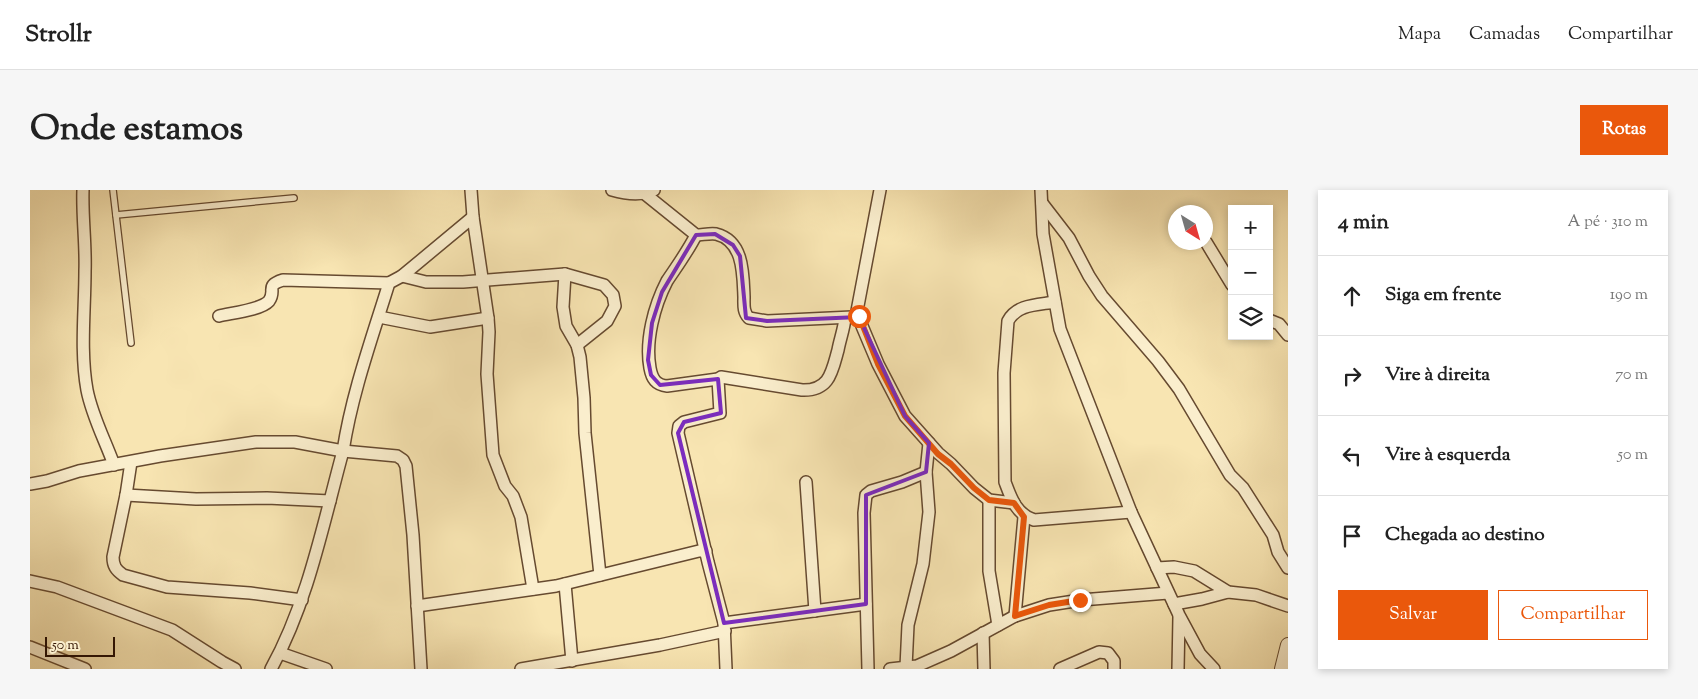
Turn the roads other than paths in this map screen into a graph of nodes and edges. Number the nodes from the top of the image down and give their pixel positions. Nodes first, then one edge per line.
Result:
1 (83, 190) edge
2 (113, 190) edge
3 (471, 190) edge
4 (612, 190) edge
5 (880, 190) edge
6 (1041, 190) edge
7 (650, 192) edge
8 (294, 198) dead end
9 (1042, 203) junction
10 (116, 215) junction
11 (473, 217) junction
12 (696, 235) junction
13 (1211, 250) edge
14 (565, 274) junction
15 (402, 276) junction
16 (1228, 278) edge
17 (483, 280) junction
18 (389, 283) junction
19 (1055, 302) junction
20 (219, 316) dead end
21 (859, 316) junction
22 (378, 317) junction
23 (488, 318) junction
24 (845, 318) junction
25 (1273, 322) edge
26 (1288, 336) edge
27 (131, 343) dead end
28 (577, 345) junction
29 (718, 380) junction
30 (929, 443) junction
31 (343, 451) junction
32 (131, 462) junction
33 (114, 466) junction
34 (926, 472) junction
35 (806, 482) dead end
36 (30, 484) edge
37 (126, 495) junction
38 (330, 500) junction
39 (989, 500) junction
40 (1014, 503) junction
41 (1131, 512) junction
42 (1024, 517) junction
43 (706, 550) junction
44 (1157, 568) junction
45 (1288, 568) edge
46 (600, 575) junction
47 (30, 581) edge
48 (565, 584) junction
49 (533, 589) junction
50 (1228, 592) junction
51 (1171, 598) junction
52 (302, 600) junction
53 (866, 604) junction
54 (416, 606) junction
55 (1288, 606) edge
56 (815, 611) junction
57 (1179, 615) junction
58 (1015, 616) junction
59 (998, 625) junction
60 (724, 627) junction
61 (983, 633) junction
62 (1288, 645) edge
63 (30, 648) edge
64 (280, 653) junction
65 (572, 661) junction
66 (906, 668) junction
67 (85, 669) edge
68 (235, 669) edge
69 (271, 669) edge
70 (326, 669) edge
71 (421, 669) edge
72 (521, 669) edge
73 (726, 669) edge
74 (868, 669) edge
75 (890, 669) edge
76 (984, 669) edge
77 (1060, 669) edge
78 (1114, 669) edge
79 (1178, 669) edge
80 (1214, 669) edge
81 (1282, 669) edge

1 - 33 street
2 - 10 lane
3 - 11 street
4 - 7 street
5 - 21 street
6 - 9 street
7 - 12 street
8 - 10 lane
9 - 19 street
9 - 45 street
10 - 27 lane
11 - 15 street
11 - 17 street
12 - 24 street
12 - 29 street
13 - 16 street
14 - 17 street
14 - 28 street
14 - 28 street
15 - 17 street
15 - 18 street
17 - 23 street
18 - 20 street
18 - 22 street
19 - 40 street
19 - 41 street
21 - 24 street
21 - 30 street
22 - 23 street
22 - 31 street
23 - 49 street
24 - 29 street
25 - 26 street
28 - 46 street
29 - 43 street
30 - 34 street
30 - 39 street
31 - 32 street
31 - 38 street
31 - 54 street
32 - 33 street
32 - 37 street
33 - 36 street
34 - 53 street
34 - 66 street
35 - 56 street
37 - 38 street
37 - 52 street
38 - 52 street
39 - 40 street
39 - 59 street
40 - 42 street
41 - 42 street
41 - 44 street
42 - 58 street
43 - 46 street
43 - 60 street
44 - 50 street
44 - 51 street
46 - 48 street
47 - 68 street
48 - 49 street
48 - 65 street
49 - 54 street
50 - 51 street
50 - 55 street
51 - 57 street
51 - 58 street
52 - 64 street
53 - 56 street
53 - 74 street
54 - 71 street
56 - 60 street
57 - 79 street
57 - 80 street
58 - 59 street
59 - 61 street
60 - 65 street
60 - 73 street
61 - 66 street
61 - 76 street
62 - 81 street
63 - 67 street
64 - 69 street
64 - 70 street
65 - 72 street
66 - 75 street
77 - 78 street

